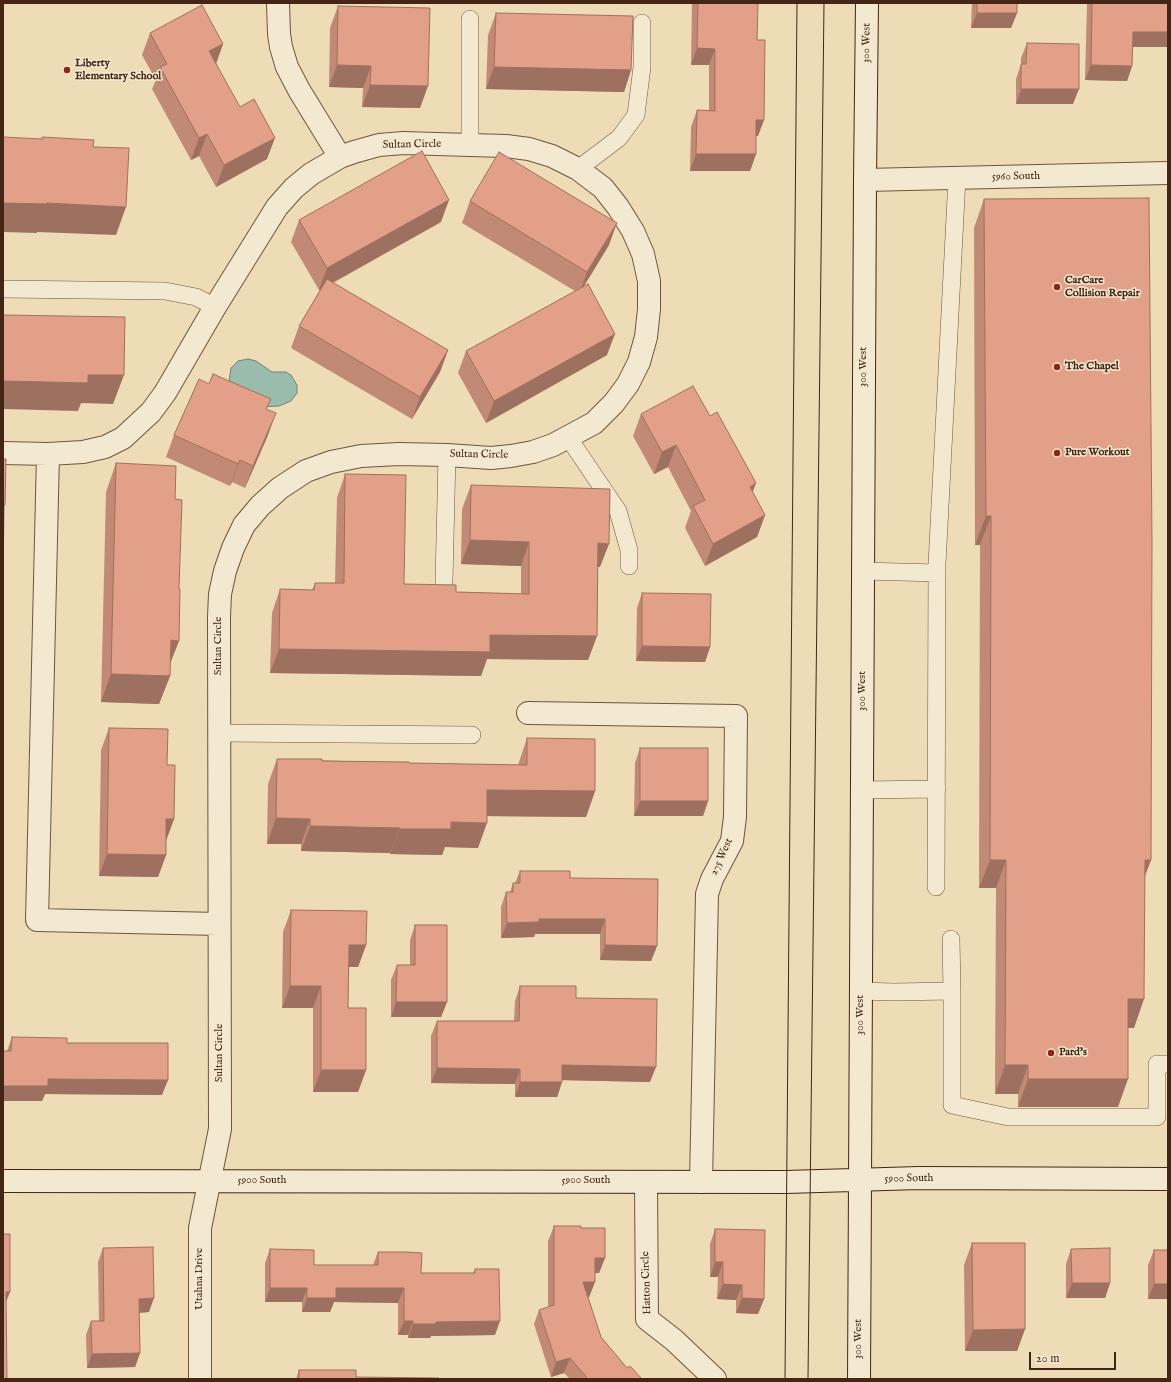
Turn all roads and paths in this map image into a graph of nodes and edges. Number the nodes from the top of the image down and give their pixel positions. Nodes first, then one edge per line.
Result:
1 (278, 3) edge
2 (867, 3) edge
3 (470, 20) dead end
4 (642, 23) dead end
5 (470, 144) junction
6 (340, 157) junction
7 (578, 169) junction
8 (1168, 173) edge
9 (957, 178) junction
10 (865, 180) junction
11 (3, 289) edge
12 (215, 307) junction
13 (568, 437) junction
14 (3, 453) edge
15 (48, 454) junction
16 (447, 455) junction
17 (629, 566) dead end
18 (863, 571) junction
19 (937, 573) junction
20 (444, 581) dead end
21 (528, 713) dead end
22 (219, 733) junction
23 (472, 735) dead end
24 (937, 789) junction
25 (862, 790) junction
26 (936, 887) dead end
27 (219, 924) junction
28 (951, 939) dead end
29 (861, 991) junction
30 (952, 991) junction
31 (1168, 1064) edge
32 (1168, 1179) edge
33 (861, 1180) junction
34 (3, 1181) edge
35 (210, 1181) junction
36 (646, 1182) junction
37 (702, 1182) junction
38 (200, 1379) edge
39 (715, 1379) edge
40 (859, 1379) edge

1 - 6 street
2 - 10 street, 300 West
3 - 5 lane
4 - 7 lane
5 - 6 street, Sultan Circle
5 - 7 street, Sultan Circle
6 - 12 street, Sultan Circle
7 - 13 street, Sultan Circle
8 - 9 street, 5960 South
9 - 10 street, 5960 South
9 - 19 lane
10 - 18 street, 300 West
11 - 12 lane
12 - 15 street, Sultan Circle
13 - 16 street, Sultan Circle
13 - 17 lane
14 - 15 street, Sultan Circle
15 - 27 street
16 - 20 lane
16 - 22 street, Sultan Circle
18 - 19 lane
18 - 25 street, 300 West
19 - 24 lane
21 - 37 street, 275 West
22 - 23 lane
22 - 27 street, Sultan Circle
24 - 25 lane
24 - 26 lane
25 - 29 street, 300 West
27 - 35 street, Sultan Circle
28 - 30 lane
29 - 30 lane
29 - 33 street, 300 West
30 - 31 lane
32 - 33 street, 5900 South
33 - 37 street, 5900 South
33 - 40 street, 300 West
34 - 35 street, 5900 South
35 - 36 street, 5900 South
35 - 38 street, Utahna Drive
36 - 37 street, 5900 South
36 - 39 street, Hatton Circle

